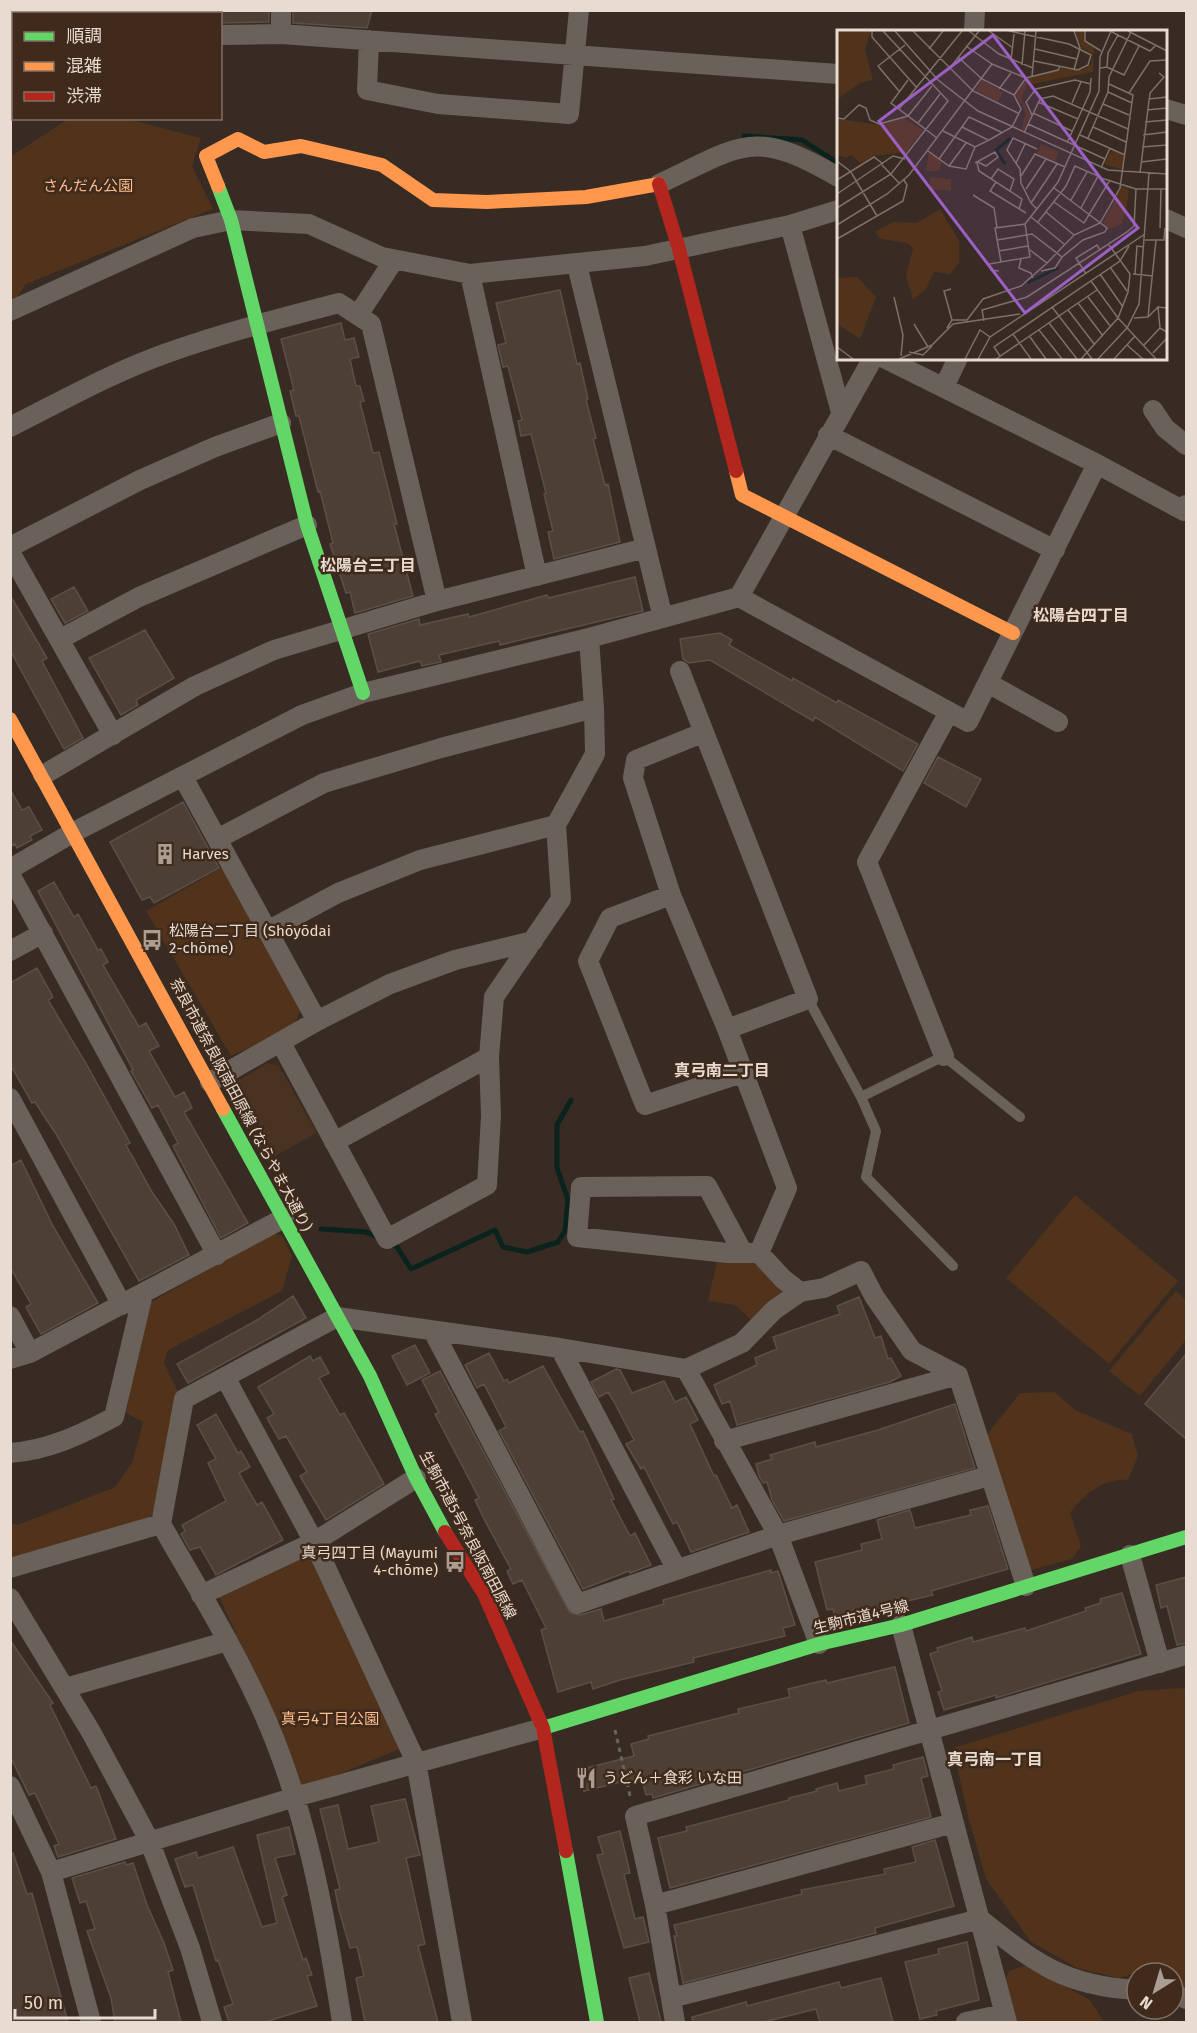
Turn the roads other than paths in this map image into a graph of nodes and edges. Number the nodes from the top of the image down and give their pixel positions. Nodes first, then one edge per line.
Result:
1 (281, 10) edge
2 (579, 10) edge
3 (975, 10) edge
4 (974, 30) edge
5 (280, 34) junction
6 (222, 35) edge
7 (369, 40) junction
8 (575, 55) junction
9 (837, 74) edge
10 (1167, 109) edge
11 (1186, 115) edge
12 (837, 176) edge
13 (659, 184) junction
14 (837, 210) edge
15 (1167, 219) edge
16 (231, 220) junction
17 (790, 225) junction
18 (1186, 228) edge
19 (679, 249) junction
20 (394, 260) junction
21 (577, 265) junction
22 (470, 274) junction
23 (10, 311) edge
24 (358, 315) junction
25 (257, 324) junction
26 (872, 360) edge
27 (888, 360) edge
28 (957, 360) edge
29 (944, 387) junction
30 (1153, 410) dead end
31 (841, 412) junction
32 (281, 423) junction
33 (10, 427) edge
34 (828, 435) junction
35 (1186, 445) edge
36 (1097, 464) junction
37 (1186, 506) edge
38 (785, 517) junction
39 (307, 525) junction
40 (10, 547) edge
41 (646, 548) junction
42 (1055, 550) junction
43 (10, 552) edge
44 (537, 576) junction
45 (739, 597) junction
46 (437, 601) junction
47 (663, 618) junction
48 (340, 628) junction
49 (1013, 633) junction
50 (589, 638) junction
51 (60, 639) junction
52 (680, 671) dead end
53 (988, 684) junction
54 (363, 693) junction
55 (594, 708) junction
56 (949, 712) junction
57 (10, 719) edge
58 (1058, 722) dead end
59 (702, 733) junction
60 (113, 735) junction
61 (43, 775) junction
62 (183, 777) junction
63 (555, 825) junction
64 (74, 832) junction
65 (217, 838) junction
66 (10, 869) edge
67 (10, 874) edge
68 (671, 896) junction
69 (267, 931) junction
70 (43, 933) junction
71 (533, 941) junction
72 (10, 951) edge
73 (808, 999) junction
74 (317, 1021) junction
75 (727, 1029) junction
76 (281, 1043) junction
77 (944, 1056) junction
78 (489, 1057) junction
79 (742, 1073) junction
80 (210, 1082) junction
81 (861, 1097) junction
82 (10, 1098) edge
83 (1020, 1117) dead end
84 (334, 1142) junction
85 (284, 1218) junction
86 (751, 1253) junction
87 (217, 1255) junction
88 (953, 1266) dead end
89 (320, 1287) joint
90 (800, 1292) junction
91 (143, 1294) junction
92 (122, 1305) junction
93 (10, 1316) edge
94 (337, 1317) junction
95 (433, 1331) junction
96 (560, 1348) junction
97 (30, 1353) junction
98 (10, 1359) edge
99 (686, 1369) junction
100 (958, 1375) junction
101 (225, 1377) junction
102 (724, 1441) junction
103 (10, 1453) edge
104 (989, 1476) junction
105 (416, 1478) junction
106 (161, 1524) junction
107 (778, 1535) junction
108 (1186, 1537) edge
109 (314, 1542) junction
110 (1130, 1555) junction
111 (10, 1568) edge
112 (677, 1570) junction
113 (1026, 1586) junction
114 (201, 1595) junction
115 (10, 1598) edge
116 (901, 1625) junction
117 (228, 1641) junction
118 (819, 1644) junction
119 (1186, 1655) edge
120 (1160, 1664) junction
121 (65, 1688) junction
122 (543, 1728) junction
123 (929, 1730) junction
124 (416, 1762) junction
125 (10, 1786) edge
126 (295, 1797) junction
127 (953, 1823) junction
128 (149, 1840) junction
129 (51, 1872) junction
130 (655, 1905) junction
131 (980, 1919) junction
132 (1125, 1989) edge
133 (671, 1998) junction
134 (1005, 2018) edge
135 (91, 2022) edge
136 (212, 2022) edge
137 (342, 2022) edge
138 (462, 2022) edge
139 (597, 2022) edge
140 (675, 2022) edge
141 (966, 2022) edge

1 - 5 street
2 - 8 street
3 - 4 street
5 - 6 street
5 - 7 street
7 - 8 street
7 - 8 street
8 - 9 street
10 - 11 street
12 - 13 street
13 - 16 street
13 - 19 street
14 - 17 street
15 - 18 street
16 - 20 street
16 - 23 street
16 - 25 street
17 - 19 street
17 - 31 street
19 - 21 street
19 - 38 street
20 - 22 street
20 - 24 street
21 - 22 street
21 - 41 street
22 - 44 street
24 - 25 street
24 - 46 street
25 - 32 street
25 - 33 street
26 - 31 street
27 - 29 street
28 - 29 street
29 - 36 street
30 - 35 street
31 - 34 street
32 - 39 street
32 - 40 street
34 - 38 street
34 - 42 street
36 - 37 street
36 - 42 street
38 - 45 street
38 - 49 street
39 - 48 street
39 - 51 street
41 - 44 street
41 - 47 street
42 - 49 street
43 - 51 street
44 - 46 street
45 - 47 street
45 - 56 street
46 - 48 street
47 - 50 street
48 - 54 street
48 - 60 street
49 - 53 street
50 - 54 street
50 - 55 street
51 - 60 street
52 - 59 street
53 - 56 street
53 - 58 street
54 - 62 street
55 - 63 street
55 - 65 street
56 - 77 street
57 - 61 street, 奈良市道奈良阪南田原線 (ならやま大通り)
59 - 68 street
59 - 73 street
60 - 61 street
61 - 64 street, 奈良市道奈良阪南田原線 (ならやま大通り)
62 - 64 street
62 - 65 street
63 - 69 street
63 - 71 street
64 - 66 street
64 - 80 street, 奈良市道奈良阪南田原線 (ならやま大通り)
65 - 69 street
67 - 70 street
68 - 75 street
68 - 79 street
69 - 74 street
70 - 72 street
70 - 87 street
71 - 74 street
71 - 78 street
73 - 75 street
73 - 81 lane
74 - 76 street
75 - 79 street
76 - 80 street
76 - 84 street
77 - 81 lane
77 - 83 lane
78 - 84 street
78 - 84 street
79 - 86 street
80 - 85 street, 奈良市道奈良阪南田原線 (ならやま大通り)
81 - 88 lane
82 - 92 street
85 - 87 street
85 - 89 street, 奈良市道奈良阪南田原線 (ならやま大通り)
86 - 86 street
86 - 90 street
87 - 91 street
89 - 94 street, 生駒市道5号奈良阪南田原線
90 - 99 street
90 - 100 street
91 - 92 street
91 - 103 street
92 - 97 street
93 - 97 street
94 - 95 street
94 - 101 street
94 - 105 street, 生駒市道5号奈良阪南田原線
95 - 96 street
95 - 112 street
96 - 99 street
96 - 112 street
97 - 98 street
99 - 102 street
100 - 102 street
100 - 104 street
101 - 106 street
101 - 109 street
102 - 107 street
104 - 107 street
104 - 113 street
105 - 109 street
105 - 122 street, 生駒市道5号奈良阪南田原線
106 - 111 street
106 - 114 street
107 - 112 street
107 - 118 street
108 - 110 street, 生駒市道4号線
109 - 114 street
109 - 124 street
110 - 113 street, 生駒市道4号線
110 - 120 street
113 - 116 street, 生駒市道4号線
114 - 117 street
115 - 121 street
116 - 118 street, 生駒市道4号線
116 - 123 street
117 - 121 street
117 - 126 street
118 - 122 street, 生駒市道4号線
119 - 120 street
120 - 123 street
121 - 128 street
122 - 124 street
122 - 139 street, 生駒市道5号奈良阪南田原線
123 - 127 street
123 - 130 street
124 - 126 street
124 - 138 street
125 - 129 street
126 - 128 street
126 - 137 street
127 - 130 street
127 - 131 street
128 - 129 street
128 - 136 street
129 - 135 street
130 - 133 street
131 - 132 street
131 - 133 street
131 - 134 street
133 - 140 street
134 - 141 street

